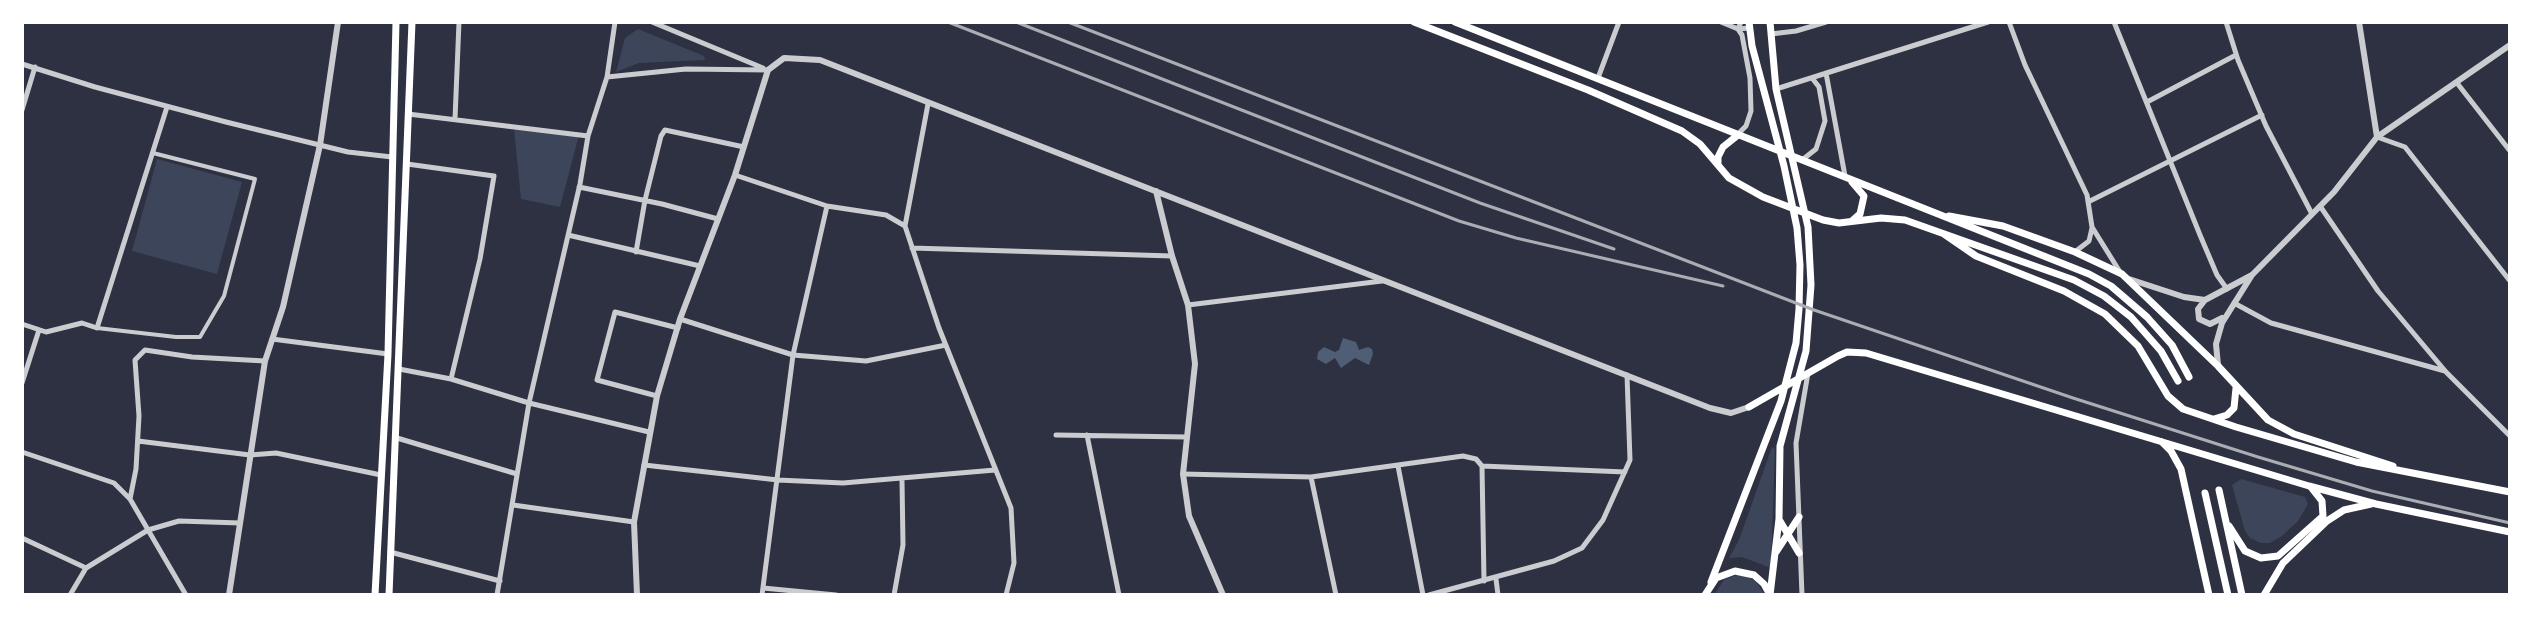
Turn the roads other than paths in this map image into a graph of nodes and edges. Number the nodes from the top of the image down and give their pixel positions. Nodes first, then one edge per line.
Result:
1 (338, 22) edge
2 (396, 22) edge
3 (412, 22) edge
4 (459, 22) edge
5 (615, 22) edge
6 (652, 22) edge
7 (1414, 22) edge
8 (1455, 22) edge
9 (1481, 22) edge
10 (1619, 22) edge
11 (1721, 22) edge
12 (1770, 22) edge
13 (1826, 22) edge
14 (1988, 22) edge
15 (2009, 22) edge
16 (2114, 22) edge
17 (2226, 22) edge
18 (2359, 22) edge
19 (1739, 25) edge
20 (1749, 25) edge
21 (1477, 31) junction
22 (1771, 34) junction
23 (2510, 45) edge
24 (2236, 55) junction
25 (22, 64) edge
26 (35, 67) junction
27 (768, 70) junction
28 (1826, 73) junction
29 (607, 77) junction
30 (1598, 78) junction
31 (1812, 78) junction
32 (2457, 83) junction
33 (1776, 89) junction
34 (2147, 102) junction
35 (928, 104) junction
36 (167, 107) junction
37 (22, 110) edge
38 (408, 114) junction
39 (2262, 115) junction
40 (455, 119) junction
41 (1738, 135) junction
42 (588, 136) junction
43 (2377, 137) junction
44 (320, 145) junction
45 (744, 147) junction
46 (2510, 151) edge
47 (152, 153) junction
48 (392, 157) junction
49 (1802, 160) junction
50 (2171, 163) junction
51 (406, 164) junction
52 (1718, 167) junction
53 (735, 175) junction
54 (1845, 177) junction
55 (579, 187) junction
56 (1156, 191) junction
57 (645, 200) junction
58 (2088, 202) junction
59 (827, 206) junction
60 (2320, 206) junction
61 (1936, 214) junction
62 (2312, 214) junction
63 (718, 219) junction
64 (1851, 223) junction
65 (905, 226) junction
66 (2092, 227) junction
67 (1939, 230) junction
68 (568, 235) junction
69 (912, 248) junction
70 (636, 252) junction
71 (2075, 252) junction
72 (1172, 256) junction
73 (700, 266) junction
74 (2252, 275) junction
75 (2125, 276) junction
76 (1386, 280) junction
77 (2510, 281) edge
78 (2227, 289) junction
79 (2205, 300) junction
80 (2234, 303) junction
81 (1188, 305) junction
82 (2226, 315) junction
83 (680, 319) junction
84 (22, 324) edge
85 (97, 328) junction
86 (678, 328) junction
87 (39, 330) junction
88 (272, 339) junction
89 (946, 345) junction
90 (388, 354) junction
91 (793, 355) junction
92 (265, 361) junction
93 (2218, 366) junction
94 (399, 369) junction
95 (2446, 372) junction
96 (1809, 373) junction
97 (1627, 374) junction
98 (2189, 377) dead end
99 (451, 379) junction
100 (2178, 381) dead end
101 (22, 383) edge
102 (2236, 388) junction
103 (657, 396) junction
104 (529, 403) junction
105 (1749, 407) joint
106 (2212, 419) junction
107 (649, 432) junction
108 (1056, 435) dead end
109 (1087, 435) junction
110 (2510, 436) edge
111 (1188, 437) junction
112 (397, 438) junction
113 (138, 441) junction
114 (2160, 441) junction
115 (22, 452) edge
116 (250, 455) junction
117 (644, 465) junction
118 (1398, 466) junction
119 (1482, 466) junction
120 (995, 470) junction
121 (1625, 472) junction
122 (2406, 472) junction
123 (517, 474) junction
124 (1183, 474) junction
125 (382, 476) junction
126 (1311, 477) junction
127 (778, 480) junction
128 (902, 480) junction
129 (2309, 486) junction
130 (2219, 490) dead end
131 (2510, 492) edge
132 (2205, 493) dead end
133 (130, 499) junction
134 (2376, 504) junction
135 (512, 505) junction
136 (1799, 517) junction
137 (1779, 519) junction
138 (634, 522) junction
139 (240, 523) junction
140 (2229, 526) junction
141 (148, 530) junction
142 (2510, 532) edge
143 (1788, 535) junction
144 (22, 538) edge
145 (390, 552) junction
146 (1799, 553) junction
147 (1775, 554) junction
148 (86, 568) junction
149 (1496, 579) junction
150 (500, 581) junction
151 (1484, 581) junction
152 (1711, 582) junction
153 (762, 591) edge
154 (1705, 594) edge
155 (70, 595) edge
156 (186, 595) edge
157 (229, 595) edge
158 (375, 595) edge
159 (389, 595) edge
160 (497, 595) edge
161 (637, 595) edge
162 (836, 595) edge
163 (894, 595) edge
164 (1006, 595) edge
165 (1119, 595) edge
166 (1223, 595) edge
167 (1336, 595) edge
168 (1426, 595) edge
169 (1498, 595) edge
170 (1770, 595) edge
171 (1802, 595) edge
172 (2209, 595) edge
173 (2228, 595) edge
174 (2242, 595) edge
175 (2264, 595) edge

1 - 44 street
2 - 48 main road
3 - 38 main road
4 - 40 street
5 - 29 street
6 - 27 street
7 - 52 main road
8 - 21 main road
9 - 21 street
10 - 30 street
11 - 19 street
12 - 22 main road
13 - 22 street
14 - 28 street
15 - 58 street
16 - 34 street
17 - 24 street
18 - 43 street
19 - 20 street
19 - 41 street
20 - 152 main road
21 - 30 main road
22 - 33 main road
23 - 32 street
24 - 34 street
24 - 39 street
25 - 26 street
26 - 36 street
26 - 37 street
27 - 29 street
27 - 35 street
27 - 45 street
28 - 31 street
28 - 54 street
29 - 42 street
30 - 41 main road
31 - 33 street
31 - 49 street
32 - 43 street
32 - 46 street
33 - 137 main road
34 - 50 street
35 - 56 street
35 - 65 street
36 - 44 street
36 - 47 street
38 - 40 street
38 - 51 main road
39 - 50 street
39 - 62 street
40 - 42 street
41 - 49 main road
41 - 52 main road
42 - 55 street
43 - 60 street
43 - 77 street
44 - 48 street
44 - 88 street
45 - 53 street
45 - 57 street
47 - 85 street
47 - 85 street
48 - 90 main road
49 - 54 main road
50 - 58 street
50 - 78 street
51 - 94 main road
51 - 99 street
52 - 64 main road
53 - 59 street
53 - 63 street
54 - 61 main road
54 - 64 main road
55 - 57 street
55 - 68 street
56 - 72 street
56 - 76 street
57 - 63 street
57 - 70 street
58 - 66 street
59 - 65 street
59 - 91 street
60 - 62 street
60 - 95 street
61 - 71 main road
61 - 98 main road
62 - 74 street
63 - 73 street
64 - 67 main road
65 - 69 street
66 - 71 street
66 - 75 street
67 - 100 main road
67 - 106 main road
68 - 70 street
68 - 104 street
69 - 72 street
69 - 89 street
70 - 73 street
71 - 75 main road
72 - 81 street
73 - 83 street
74 - 78 street
74 - 80 street
75 - 79 street
75 - 93 main road
76 - 81 street
76 - 97 street
78 - 79 street
79 - 82 street
80 - 82 street
80 - 95 street
81 - 111 street
82 - 93 street
83 - 86 street
83 - 91 street
84 - 87 street
85 - 87 street
86 - 103 street
86 - 103 street
87 - 101 street
88 - 90 street
88 - 92 street
89 - 91 street
89 - 120 street
90 - 125 main road
91 - 127 street
92 - 113 street
92 - 116 street
93 - 102 main road
94 - 99 street
94 - 112 main road
95 - 110 street
96 - 105 main road
96 - 114 main road
96 - 136 street
97 - 105 street
97 - 121 street
99 - 104 street
102 - 106 main road
102 - 122 main road
103 - 107 street
104 - 107 street
104 - 123 street
106 - 122 main road
107 - 117 street
108 - 109 street
109 - 111 street
109 - 165 street
111 - 124 street
112 - 123 street
112 - 145 main road
113 - 116 street
113 - 133 street
114 - 129 main road
114 - 172 main road
115 - 133 street
116 - 125 street
116 - 139 street
117 - 127 street
117 - 138 street
118 - 119 street
118 - 126 street
118 - 168 street
119 - 121 street
119 - 151 street
120 - 128 street
120 - 164 street
121 - 149 street
122 - 131 main road
123 - 135 street
124 - 126 street
124 - 166 street
125 - 158 main road
126 - 167 street
127 - 128 street
127 - 153 street
128 - 163 street
129 - 134 main road
129 - 140 main road
130 - 140 main road
132 - 173 main road
133 - 141 street
134 - 142 main road
134 - 175 main road
135 - 138 street
135 - 150 street
136 - 143 main road
136 - 146 street
137 - 143 main road
137 - 147 main road
138 - 161 street
139 - 141 street
139 - 157 street
140 - 174 main road
141 - 148 street
141 - 156 street
143 - 146 main road
143 - 147 main road
144 - 148 street
145 - 150 street
145 - 159 main road
146 - 171 street
147 - 170 main road
148 - 155 street
149 - 151 street
149 - 169 street
150 - 160 street
151 - 168 street
152 - 154 main road
152 - 170 main road
153 - 162 street

